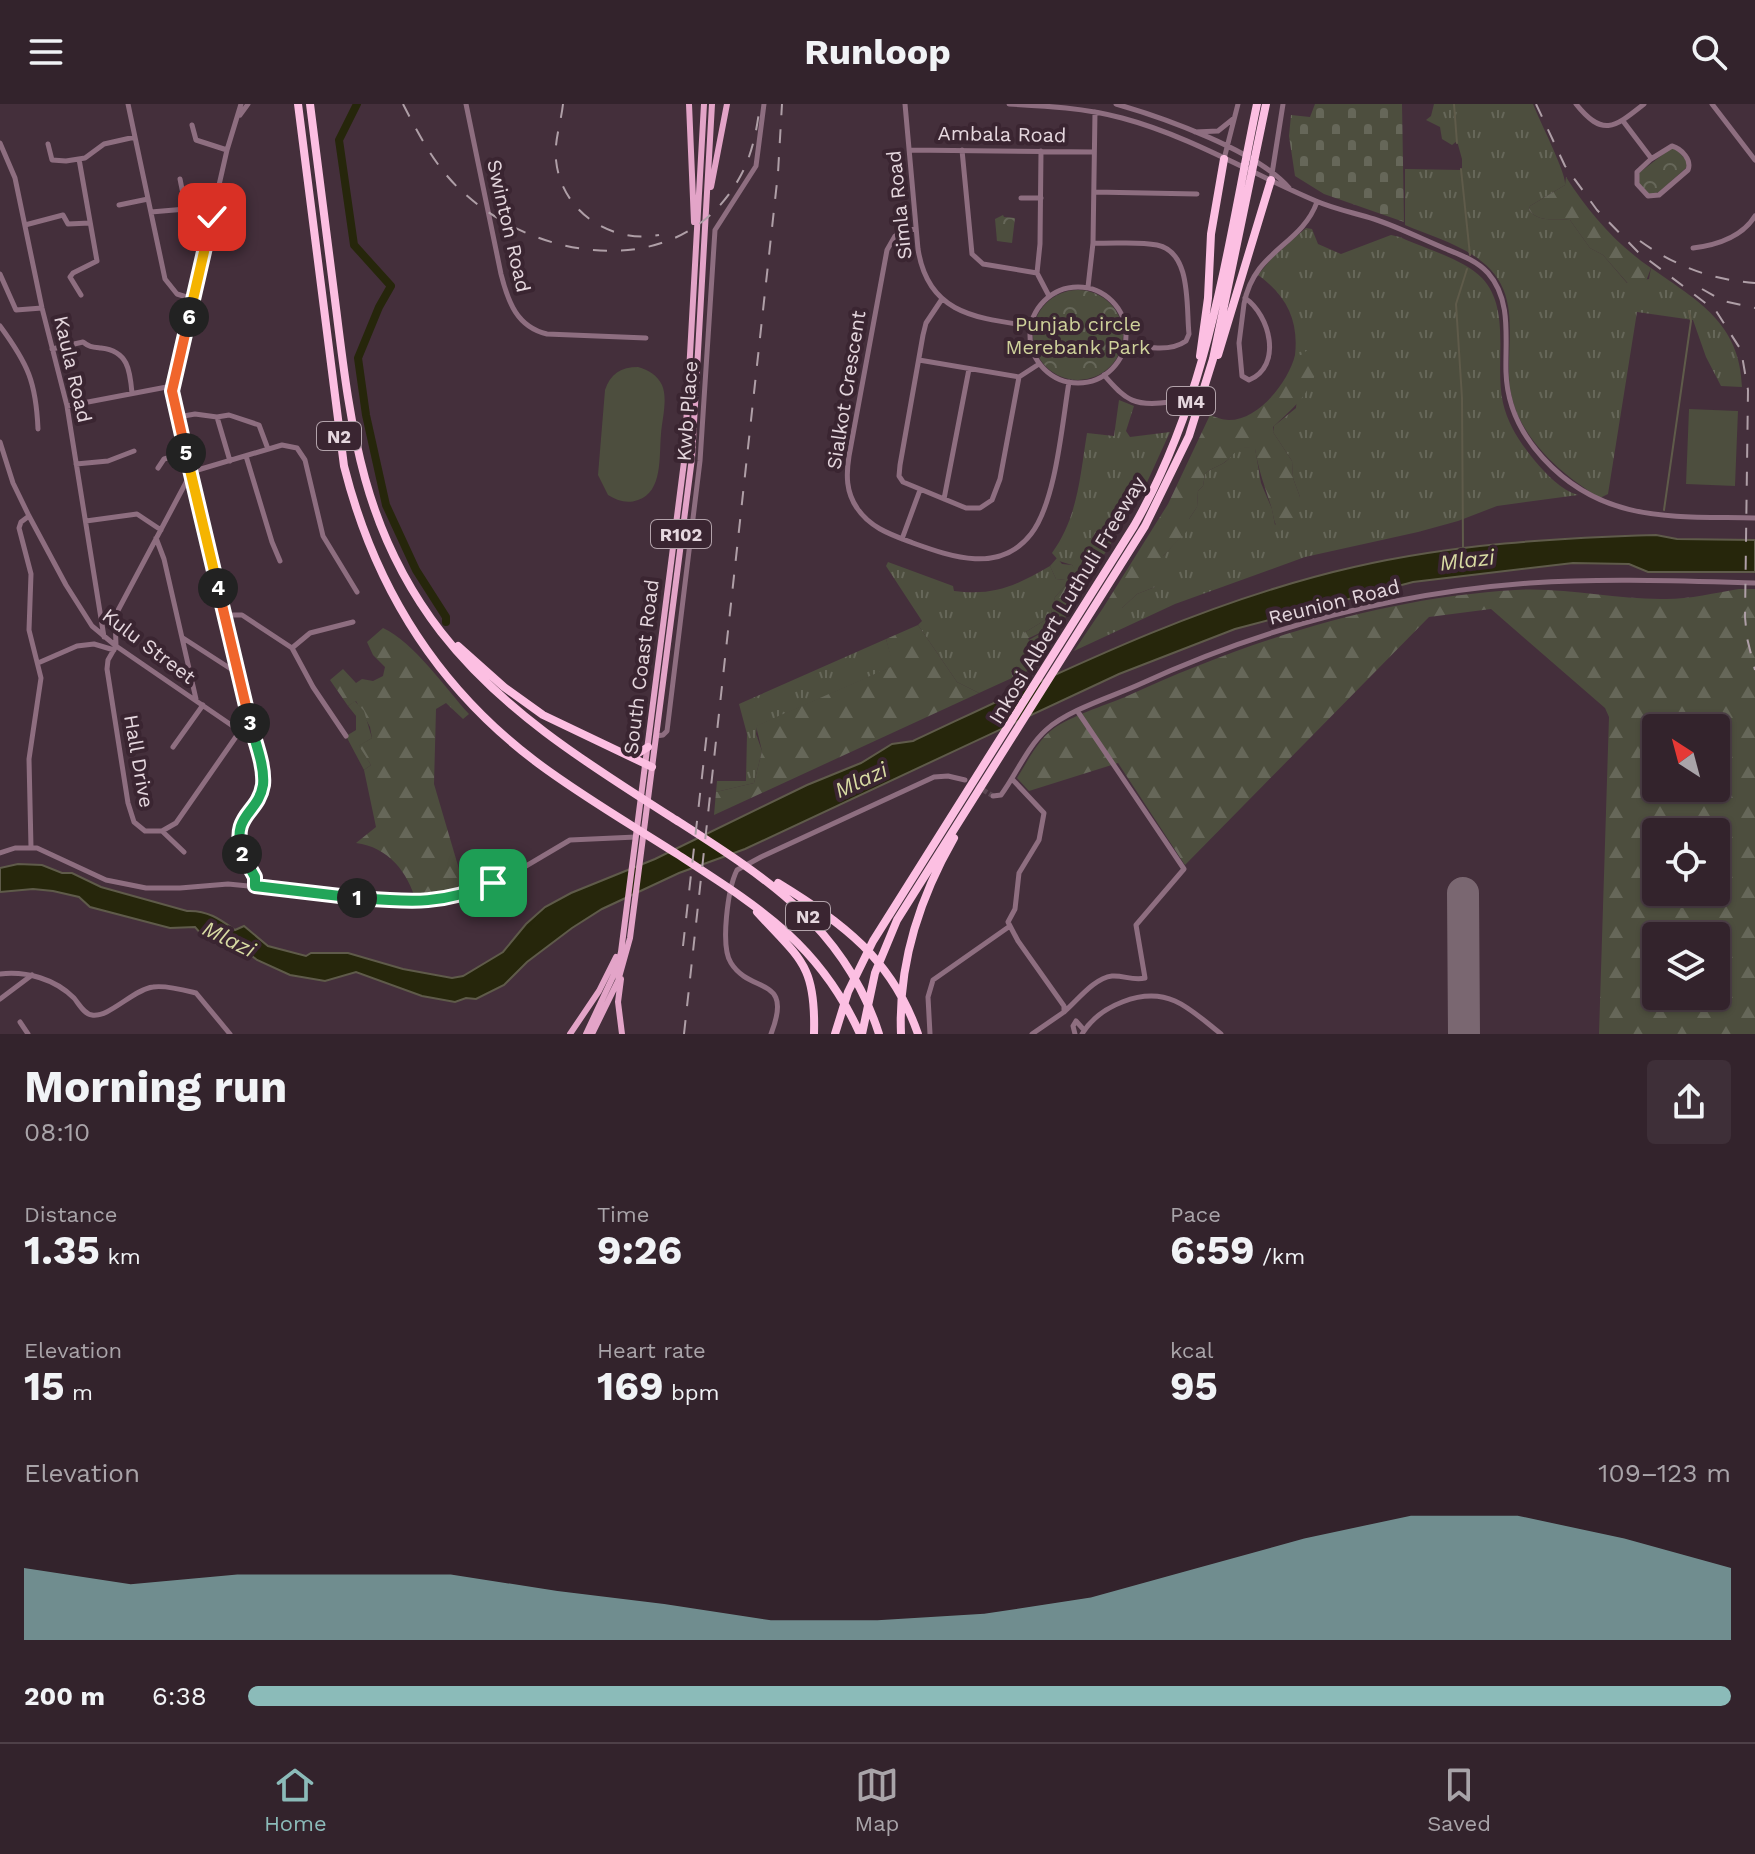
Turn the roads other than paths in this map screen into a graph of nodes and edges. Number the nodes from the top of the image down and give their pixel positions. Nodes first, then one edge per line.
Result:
1 (128, 104) edge
2 (241, 104) edge
3 (248, 104) edge
4 (298, 104) edge
5 (310, 104) edge
6 (466, 104) edge
7 (689, 104) edge
8 (704, 104) edge
9 (712, 104) edge
10 (727, 104) edge
11 (734, 104) edge
12 (764, 104) edge
13 (905, 104) edge
14 (1009, 104) edge
15 (1116, 104) edge
16 (1238, 104) edge
17 (1257, 104) edge
18 (1266, 104) edge
19 (1283, 104) edge
20 (1576, 104) edge
21 (1643, 104) edge
22 (1712, 104) edge
23 (1095, 112) junction
24 (1235, 114) junction
25 (724, 120) junction
26 (1623, 121) junction
27 (235, 122) junction
28 (192, 125) dead end
29 (1191, 131) junction
30 (135, 137) junction
31 (0, 143) edge
32 (48, 144) dead end
33 (1228, 148) junction
34 (227, 150) junction
35 (909, 150) junction
36 (962, 150) junction
37 (1252, 150) junction
38 (1041, 151) junction
39 (1094, 152) junction
40 (79, 159) junction
41 (1224, 159) junction
42 (1651, 159) junction
43 (1755, 160) edge
44 (1272, 176) junction
45 (180, 179) dead end
46 (1245, 185) junction
47 (1094, 192) junction
48 (1197, 194) dead end
49 (1021, 198) dead end
50 (1041, 198) junction
51 (148, 199) junction
52 (708, 200) junction
53 (1317, 202) junction
54 (119, 205) dead end
55 (186, 209) junction
56 (696, 211) junction
57 (151, 212) junction
58 (1755, 216) edge
59 (212, 217) junction
60 (90, 223) junction
61 (25, 225) junction
62 (702, 227) junction
63 (916, 228) junction
64 (1093, 243) junction
65 (1693, 248) dead end
66 (1037, 273) junction
67 (0, 274) edge
68 (1088, 287) junction
69 (81, 295) dead end
70 (1049, 296) junction
71 (1245, 298) junction
72 (193, 299) junction
73 (942, 299) junction
74 (42, 308) junction
75 (0, 326) edge
76 (1030, 326) junction
77 (646, 338) dead end
78 (1125, 343) junction
79 (52, 349) junction
80 (919, 360) junction
81 (1039, 364) junction
82 (969, 369) junction
83 (1104, 375) junction
84 (1019, 377) junction
85 (1198, 381) junction
86 (1069, 382) junction
87 (172, 386) junction
88 (132, 393) junction
89 (1170, 402) dead end
90 (67, 406) junction
91 (1197, 413) junction
92 (178, 417) junction
93 (217, 417) junction
94 (38, 429) dead end
95 (0, 442) edge
96 (268, 449) junction
97 (134, 451) dead end
98 (186, 453) junction
99 (246, 456) junction
100 (230, 461) junction
101 (76, 464) junction
102 (158, 468) dead end
103 (191, 472) junction
104 (920, 490) junction
105 (944, 499) junction
106 (29, 516) junction
107 (1755, 518) edge
108 (86, 521) junction
109 (161, 530) junction
110 (156, 538) junction
111 (902, 539) junction
112 (280, 561) dead end
113 (1755, 583) edge
114 (357, 592) dead end
115 (225, 615) junction
116 (353, 622) dead end
117 (439, 630) junction
118 (104, 637) junction
119 (183, 638) junction
120 (115, 648) junction
121 (292, 648) junction
122 (38, 663) junction
123 (238, 670) junction
124 (196, 700) junction
125 (203, 705) junction
126 (1078, 712) junction
127 (252, 729) junction
128 (240, 731) junction
129 (346, 736) dead end
130 (656, 736) junction
131 (173, 747) dead end
132 (648, 747) junction
133 (623, 755) junction
134 (648, 766) junction
135 (984, 773) junction
136 (1012, 779) junction
137 (965, 780) tunnel mouth
138 (993, 796) dead end
139 (162, 831) junction
140 (636, 837) junction
141 (638, 845) junction
142 (31, 847) junction
143 (184, 852) dead end
144 (0, 853) edge
145 (762, 876) junction
146 (255, 886) junction
147 (753, 904) junction
148 (629, 913) junction
149 (624, 922) junction
150 (1010, 926) junction
151 (627, 952) junction
152 (0, 974) edge
153 (32, 974) junction
154 (0, 999) edge
155 (1064, 1012) junction
156 (20, 1022) dead end
157 (878, 1030) edge
158 (1083, 1032) edge
159 (28, 1034) edge
160 (230, 1034) edge
161 (570, 1034) edge
162 (586, 1034) edge
163 (592, 1034) edge
164 (622, 1034) edge
165 (771, 1034) edge
166 (814, 1034) edge
167 (835, 1034) edge
168 (861, 1034) edge
169 (901, 1034) edge
170 (918, 1034) edge
171 (930, 1034) edge
172 (1032, 1034) edge
173 (1075, 1034) edge
174 (1221, 1034) edge

1 - 30 street
2 - 27 street
3 - 27 street
4 - 147 highway, N2
5 - 117 highway, N2
6 - 77 street, Swinton Road
7 - 56 main road
8 - 56 main road
9 - 52 main road
10 - 25 main road
11 - 25 main road
12 - 130 street, Kwb Place
13 - 35 street, Simla Road
14 - 23 street
15 - 29 street
16 - 24 street
17 - 37 highway, Inkosi Albert Luthuli Freeway / M4
18 - 37 highway, Inkosi Albert Luthuli Freeway / M4
19 - 44 street
20 - 26 street
21 - 26 street
22 - 43 street
23 - 39 street
23 - 41 street
24 - 29 street
24 - 33 street
25 - 52 main road
26 - 42 street
27 - 34 street
28 - 34 street
29 - 33 street
30 - 40 street
30 - 51 street
31 - 61 street, Kaula Road
32 - 40 street
33 - 41 street
33 - 44 street
34 - 59 street
35 - 36 street, Ambala Road
35 - 63 street, Simla Road
36 - 38 street, Ambala Road
36 - 66 street
37 - 46 highway, Inkosi Albert Luthuli Freeway / M4
38 - 39 street, Ambala Road
38 - 50 street
39 - 47 street
40 - 60 street
41 - 44 street
41 - 85 highway
42 - 42 street
44 - 53 street
44 - 91 highway
45 - 55 street
46 - 85 highway, Inkosi Albert Luthuli Freeway / M4
46 - 91 highway, Inkosi Albert Luthuli Freeway / M4
47 - 48 street
47 - 64 street
49 - 50 street
50 - 66 street
51 - 54 street
51 - 57 street
52 - 62 main road
53 - 71 street
53 - 107 street
55 - 57 street
55 - 59 street
56 - 62 main road
57 - 72 street
58 - 65 street
59 - 72 street
60 - 61 street
60 - 69 street
61 - 74 street, Kaula Road
62 - 130 main road, South Coast Road / R102
62 - 132 main road, South Coast Road / R102
63 - 73 street, Simla Road
63 - 111 street, Sialkot Crescent
64 - 68 street
64 - 78 street
66 - 70 street
67 - 74 street
68 - 70 street
68 - 78 street
70 - 76 street
71 - 71 street
72 - 87 street
73 - 76 street
73 - 80 street
74 - 79 street, Kaula Road
75 - 94 street
76 - 81 street
78 - 83 street
79 - 88 street
79 - 90 street, Kaula Road
80 - 82 street
80 - 104 street
81 - 84 street
81 - 86 street
82 - 84 street
82 - 105 street
83 - 86 street
83 - 89 street
84 - 105 street
85 - 135 highway, Inkosi Albert Luthuli Freeway / M4
86 - 111 street, Sialkot Crescent
87 - 88 street
87 - 92 street
88 - 90 street
90 - 101 street, Kaula Road
91 - 135 highway, Inkosi Albert Luthuli Freeway / M4
92 - 93 street
92 - 98 street
93 - 96 street
93 - 100 street
95 - 106 street, Kulu Street
96 - 99 street
96 - 114 street
97 - 101 street
98 - 102 street
98 - 103 street
99 - 100 street
99 - 112 street
100 - 103 street
101 - 108 street, Kaula Road
103 - 109 street, Hall Drive
103 - 115 street
104 - 105 street
104 - 111 street
106 - 118 street, Kulu Street
106 - 122 street
108 - 109 street
108 - 118 street, Kaula Road
109 - 110 street, Hall Drive
110 - 119 street
110 - 120 street, Hall Drive
113 - 126 street, Reunion Road
115 - 121 street
115 - 123 street
116 - 121 street
117 - 133 highway
117 - 145 highway, N2
118 - 120 street, Kulu Street
119 - 123 street
119 - 124 street
120 - 122 street
120 - 124 street, Kulu Street
120 - 139 street, Hall Drive
121 - 129 street
122 - 142 street
123 - 127 street
124 - 125 street, Kulu Street
125 - 128 street, Kulu Street
125 - 131 street
126 - 136 street, Reunion Road
126 - 155 street
127 - 128 street
127 - 146 street
128 - 139 street, Hall Drive
130 - 134 main road, South Coast Road / R102
132 - 133 highway
132 - 134 main road, South Coast Road / R102
133 - 134 highway
134 - 140 main road, South Coast Road / R102
134 - 141 main road, South Coast Road / R102
135 - 167 highway, Inkosi Albert Luthuli Freeway / M4
135 - 168 highway, Inkosi Albert Luthuli Freeway / M4
135 - 169 highway
136 - 138 street, Reunion Road
136 - 150 street
137 - 165 street
139 - 143 street
140 - 141 main road, South Coast Road / R102
140 - 146 street
141 - 148 main road, South Coast Road / R102
142 - 144 street
142 - 146 street
145 - 157 highway, N2
145 - 170 highway
147 - 166 highway
147 - 168 highway, N2
148 - 149 main road, South Coast Road / R102
148 - 151 main road, South Coast Road / R102
149 - 161 main road
149 - 162 main road, South Coast Road / R102
150 - 155 street
150 - 171 street
151 - 163 main road, South Coast Road / R102
151 - 164 main road
152 - 153 street
153 - 154 street
153 - 160 street
155 - 172 street
156 - 159 street
158 - 173 street
158 - 174 street

